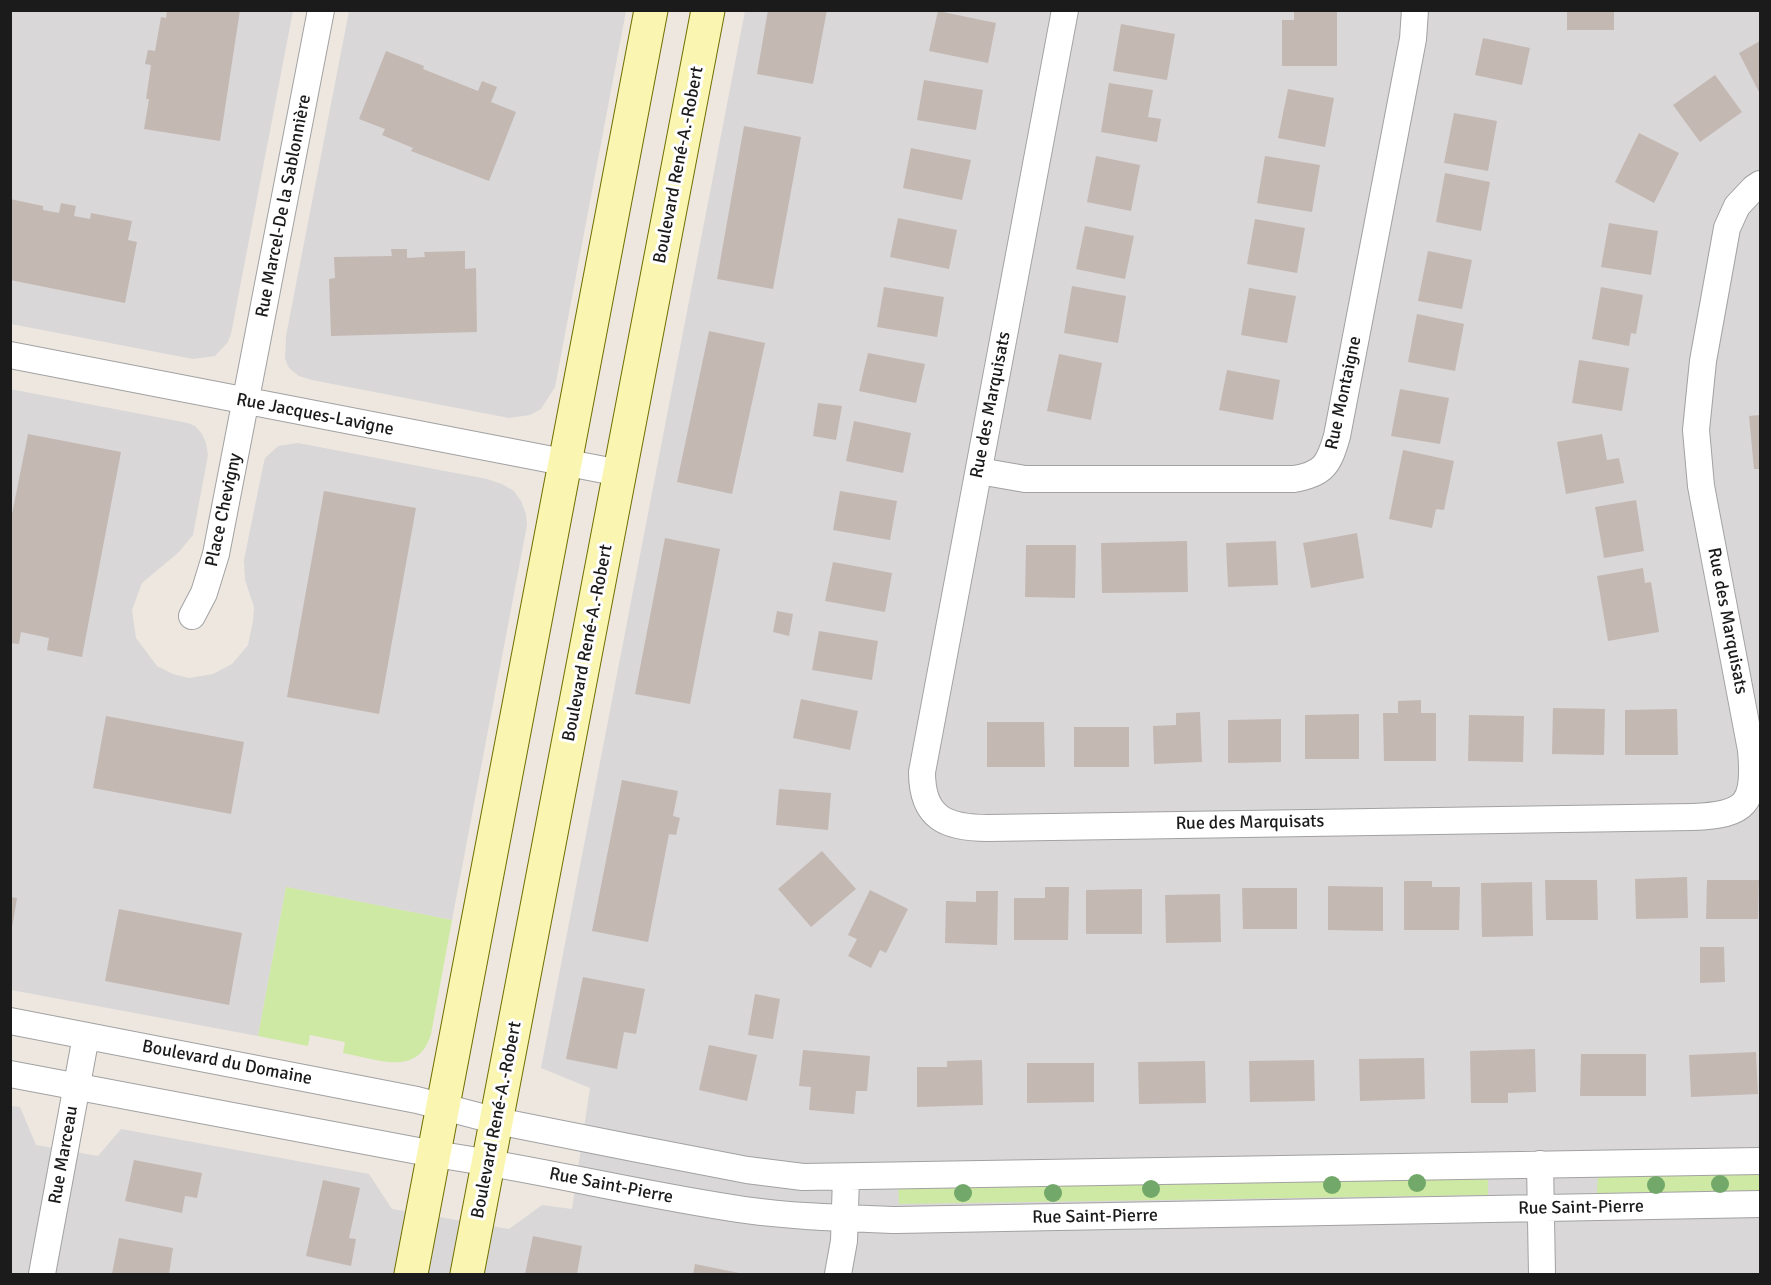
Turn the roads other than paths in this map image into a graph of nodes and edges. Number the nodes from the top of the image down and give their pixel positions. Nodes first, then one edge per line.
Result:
1 (321, 10) edge
2 (651, 10) edge
3 (708, 10) edge
4 (1065, 10) edge
5 (1415, 10) edge
6 (1761, 184) edge
7 (10, 355) edge
8 (247, 402) junction
9 (565, 462) junction
10 (979, 471) junction
11 (620, 473) junction
12 (192, 616) dead end
13 (10, 1021) edge
14 (86, 1036) junction
15 (10, 1074) edge
16 (76, 1086) junction
17 (444, 1106) junction
18 (497, 1121) junction
19 (434, 1154) junction
20 (1761, 1161) edge
21 (488, 1162) junction
22 (1540, 1164) junction
23 (846, 1177) junction
24 (1761, 1204) edge
25 (1541, 1209) junction
26 (846, 1218) junction
27 (42, 1275) edge
28 (411, 1275) edge
29 (467, 1275) edge
30 (838, 1275) edge
31 (1542, 1275) edge

1 - 8 street, Rue Marcel-De la Sablonnière
2 - 9 street
3 - 11 street, Boulevard René-A.-Robert
4 - 10 street, Rue des Marquisats
5 - 10 street, Rue Montaigne
6 - 10 street, Rue des Marquisats
7 - 8 street, Rue Jacques-Lavigne
8 - 9 street, Rue Jacques-Lavigne
8 - 12 street, Place Chevigny
9 - 11 street, Rue Jacques-Lavigne
9 - 17 street
11 - 18 street, Boulevard René-A.-Robert
13 - 14 street, Boulevard du Domaine
14 - 16 street, Rue Marceau
14 - 17 street, Boulevard du Domaine
15 - 16 street
16 - 19 street
16 - 27 street, Rue Marceau
17 - 18 street
17 - 19 street
18 - 21 street, Boulevard René-A.-Robert
18 - 23 street
19 - 21 street, Rue Saint-Pierre
19 - 28 street
20 - 22 street
21 - 26 street, Rue Saint-Pierre
21 - 29 street, Boulevard René-A.-Robert
22 - 23 street
22 - 25 street
23 - 26 street
24 - 25 street, Rue Saint-Pierre
25 - 26 street, Rue Saint-Pierre
25 - 31 street
26 - 30 street

